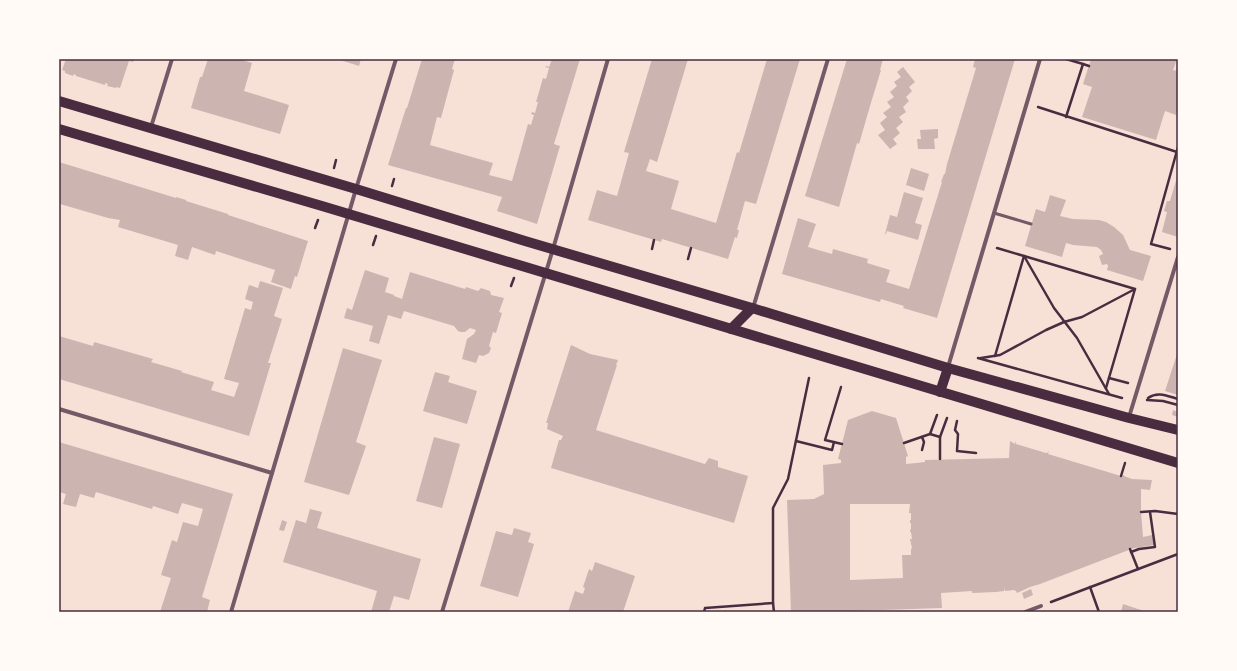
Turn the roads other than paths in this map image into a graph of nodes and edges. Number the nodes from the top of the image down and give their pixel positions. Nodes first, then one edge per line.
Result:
1 (172, 59) edge
2 (396, 59) edge
3 (608, 59) edge
4 (828, 59) edge
5 (1040, 59) edge
6 (59, 101) edge
7 (59, 128) edge
8 (151, 128) junction
9 (356, 189) junction
10 (994, 213) junction
11 (349, 214) junction
12 (1031, 224) dead end
13 (553, 249) junction
14 (1178, 256) edge
15 (546, 273) junction
16 (752, 308) junction
17 (731, 329) junction
18 (948, 368) junction
19 (940, 392) junction
20 (59, 409) edge
21 (1129, 418) junction
22 (1178, 430) edge
23 (1178, 463) edge
24 (272, 473) junction
25 (1041, 606) road end
26 (231, 612) edge
27 (442, 612) edge
28 (1025, 612) edge

1 - 8 street
2 - 9 street
3 - 13 street
4 - 16 street
5 - 10 street
6 - 8 main road
7 - 11 main road
8 - 9 main road
9 - 11 street
9 - 13 main road
10 - 12 lane
10 - 18 street
11 - 15 main road
11 - 24 street
13 - 15 street
13 - 16 main road
14 - 21 street
15 - 17 main road
15 - 27 street
16 - 17 main road
16 - 18 main road
17 - 19 main road
18 - 19 main road
18 - 21 main road
19 - 23 main road
20 - 24 street
21 - 22 main road
24 - 26 street
25 - 28 street

